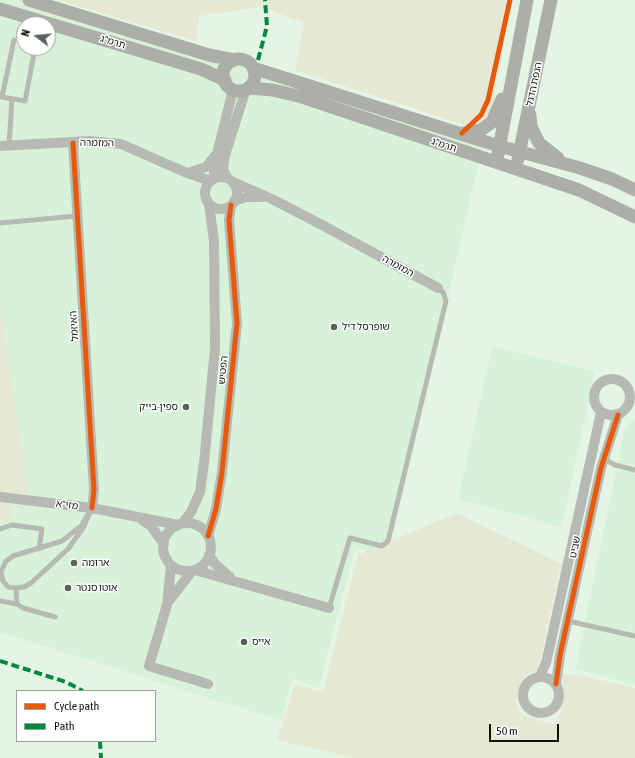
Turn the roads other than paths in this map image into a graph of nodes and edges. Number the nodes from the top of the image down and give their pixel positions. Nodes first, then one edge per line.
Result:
1 (30, 0) edge
2 (527, 0) edge
3 (551, 0) edge
4 (0, 9) edge
5 (20, 15) junction
6 (0, 19) edge
7 (14, 40) dead end
8 (33, 56) edge
9 (235, 60) junction
10 (516, 60) junction
11 (253, 68) junction
12 (238, 87) junction
13 (12, 99) junction
14 (530, 103) junction
15 (462, 133) junction
16 (73, 143) junction
17 (5, 146) edge
18 (499, 146) junction
19 (520, 151) junction
20 (217, 154) junction
21 (496, 162) junction
22 (570, 165) junction
23 (515, 168) junction
24 (187, 173) junction
25 (212, 180) junction
26 (230, 180) junction
27 (635, 190) edge
28 (272, 199) junction
29 (233, 203) junction
30 (210, 204) junction
31 (76, 216) junction
32 (635, 216) edge
33 (0, 223) edge
34 (438, 288) joint
35 (630, 385) edge
36 (632, 405) edge
37 (601, 412) junction
38 (618, 415) junction
39 (604, 459) junction
40 (635, 470) edge
41 (0, 497) edge
42 (92, 508) junction
43 (133, 517) junction
44 (180, 524) junction
45 (0, 529) edge
46 (208, 536) junction
47 (164, 544) junction
48 (39, 549) junction
49 (209, 555) junction
50 (170, 565) junction
51 (193, 570) junction
52 (235, 581) junction
53 (16, 588) junction
54 (0, 601) edge
55 (17, 604) junction
56 (167, 605) junction
57 (329, 608) joint
58 (55, 617) dead end
59 (568, 621) junction
60 (635, 636) edge
61 (540, 676) junction
62 (208, 684) dead end
63 (556, 684) junction

1 - 9 main road, תרמ"ג
2 - 10 main road
3 - 14 main road, הנפת הדגל
4 - 5 main road, תרמ"ג
5 - 6 main road
5 - 12 main road, תרמ"ג
7 - 13 lane
8 - 13 lane
9 - 11 main road, תרמ"ג
9 - 12 main road
10 - 15 main road
10 - 18 main road
11 - 12 main road
11 - 15 main road, תרמ"ג
12 - 20 street
12 - 21 main road, תרמ"ג
12 - 26 street
13 - 17 lane
14 - 19 main road, הנפת הדגל
14 - 22 main road
15 - 18 main road, תרמ"ג
16 - 17 street, המזמרה
16 - 24 street, המזמרה
16 - 31 street, האיזמל
18 - 19 main road, תרמ"ג
18 - 21 main road
19 - 22 main road, תרמ"ג
19 - 23 main road, הנפת הדגל
20 - 24 street
20 - 25 street
21 - 23 main road, תרמ"ג
22 - 27 main road, תרמ"ג
23 - 32 main road, תרמ"ג
24 - 25 street, המזמרה
25 - 26 street
25 - 30 street
26 - 28 street, המזמרה
26 - 29 street
28 - 29 street, המזמרה
28 - 34 street, המזמרה
29 - 30 street
29 - 46 street, הפטיש
30 - 44 street, הפטיש
31 - 33 lane
31 - 42 street, האיזמל
34 - 57 lane
35 - 36 street
35 - 37 street
36 - 38 street
37 - 38 street
37 - 61 street, שביט
38 - 39 street, שביט
39 - 40 lane
39 - 59 street, שביט
41 - 42 street, מזי"א
42 - 43 street, מזי"א
42 - 48 lane
42 - 53 lane
43 - 44 street, מזי"א
43 - 47 street, מזי"א
44 - 46 street
44 - 47 street
45 - 48 lane
46 - 49 street
47 - 50 street
48 - 53 lane
49 - 51 street
49 - 52 street
50 - 51 street
50 - 56 street
51 - 52 street
51 - 56 street
52 - 57 street
53 - 55 lane
54 - 55 lane
55 - 58 lane
56 - 62 street
59 - 60 lane
59 - 63 street, שביט
61 - 63 street
61 - 63 street

